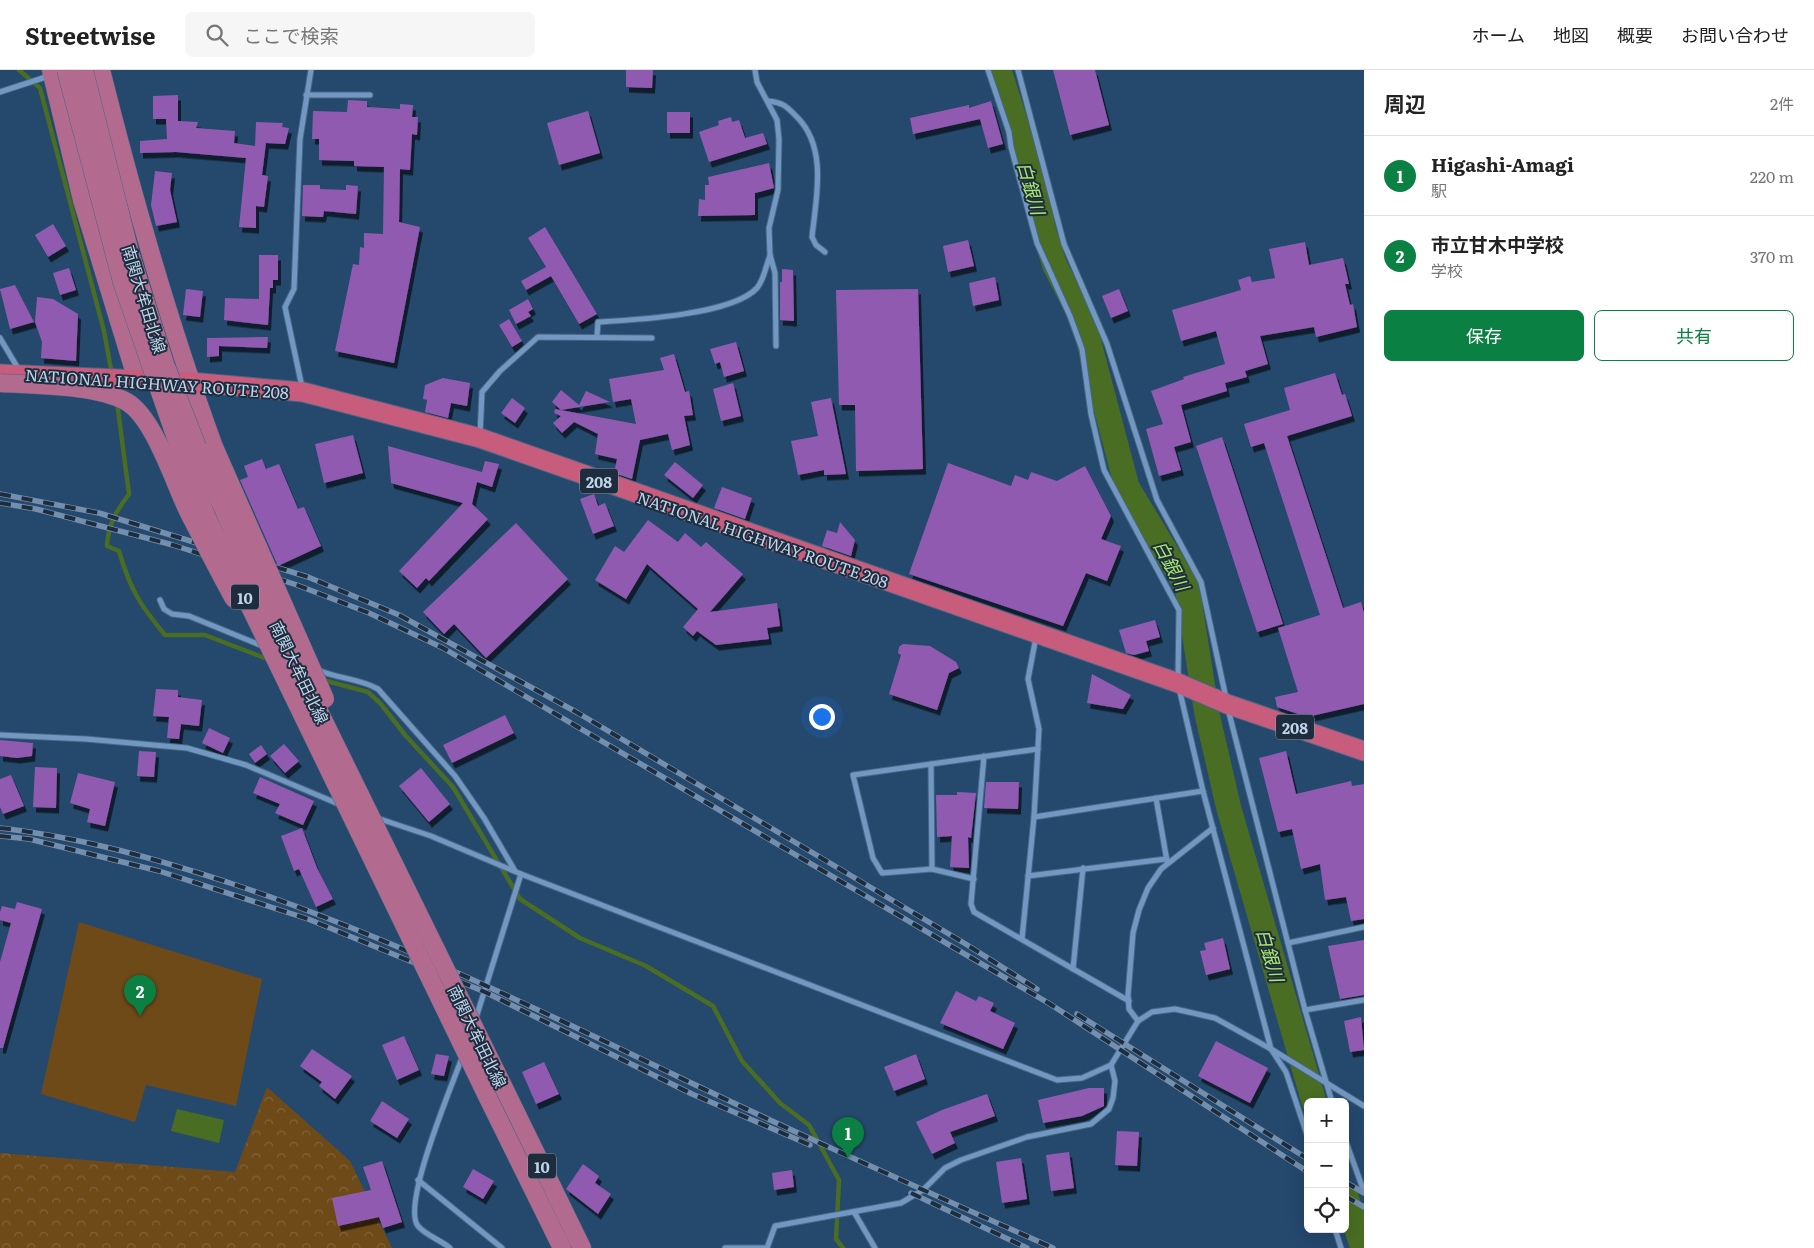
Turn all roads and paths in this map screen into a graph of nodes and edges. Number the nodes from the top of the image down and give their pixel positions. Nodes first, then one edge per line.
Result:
1 (84, 70) edge
2 (101, 70) edge
3 (311, 70) edge
4 (755, 70) edge
5 (988, 70) edge
6 (1018, 70) edge
7 (56, 72) edge
8 (0, 92) edge
9 (306, 95) junction
10 (370, 95) dead end
11 (768, 101) junction
12 (825, 252) dead end
13 (770, 255) junction
14 (597, 336) junction
15 (0, 338) edge
16 (652, 338) dead end
17 (776, 346) dead end
18 (0, 374) edge
19 (21, 375) junction
20 (137, 380) junction
21 (190, 382) junction
22 (0, 383) edge
23 (303, 392) junction
24 (480, 438) junction
25 (160, 600) dead end
26 (1036, 634) junction
27 (1178, 683) junction
28 (1227, 704) junction
29 (304, 718) junction
30 (0, 735) edge
31 (1038, 750) junction
32 (1364, 750) edge
33 (984, 756) junction
34 (932, 764) junction
35 (350, 775) junction
36 (1203, 791) junction
37 (1156, 798) junction
38 (1034, 817) junction
39 (1213, 828) junction
40 (1167, 862) junction
41 (1083, 868) junction
42 (932, 869) junction
43 (515, 872) junction
44 (521, 874) junction
45 (1028, 876) junction
46 (974, 879) junction
47 (1364, 927) edge
48 (1022, 939) junction
49 (1288, 943) junction
50 (1073, 969) junction
51 (1364, 1000) edge
52 (1129, 1001) junction
53 (1305, 1010) junction
54 (1138, 1021) junction
55 (472, 1030) dead end
56 (468, 1039) dead end
57 (1271, 1049) junction
58 (1111, 1064) junction
59 (1325, 1083) junction
60 (1331, 1098) edge
61 (1364, 1106) edge
62 (1304, 1126) edge
63 (1346, 1143) edge
64 (418, 1180) junction
65 (1364, 1192) edge
66 (854, 1212) junction
67 (1336, 1233) edge
68 (450, 1248) edge
69 (502, 1248) edge
70 (562, 1248) edge
71 (582, 1248) edge
72 (725, 1248) edge
73 (766, 1248) edge
74 (875, 1248) edge
75 (1340, 1248) edge

1 - 35 main road, 南関大牟田北線 / 10, bridge
2 - 21 main road
3 - 9 street
4 - 11 street
5 - 27 street
6 - 28 street
7 - 8 street
7 - 20 main road
7 - 29 main road, 南関大牟田北線 / 10, bridge
9 - 10 street
9 - 23 street
11 - 12 street
11 - 13 street
13 - 14 street
13 - 17 street
14 - 16 street
14 - 24 street
15 - 19 street
18 - 19 highway, NATIONAL HIGHWAY ROUTE 208 / 208
19 - 20 highway, NATIONAL HIGHWAY ROUTE 208 / 208
20 - 21 highway, NATIONAL HIGHWAY ROUTE 208 / 208
21 - 23 highway, NATIONAL HIGHWAY ROUTE 208 / 208
21 - 35 main road, bridge
22 - 29 main road, bridge
23 - 24 highway, NATIONAL HIGHWAY ROUTE 208 / 208
24 - 26 highway, NATIONAL HIGHWAY ROUTE 208 / 208
25 - 43 street
26 - 27 highway, NATIONAL HIGHWAY ROUTE 208 / 208
26 - 31 street
27 - 28 highway, NATIONAL HIGHWAY ROUTE 208 / 208
27 - 36 street
28 - 32 highway, NATIONAL HIGHWAY ROUTE 208 / 208
28 - 49 street
29 - 70 main road, 南関大牟田北線 / 10, bridge
30 - 43 street
31 - 33 street
31 - 38 street
33 - 34 street
33 - 46 street
34 - 42 street
34 - 42 street
35 - 71 main road, 南関大牟田北線 / 10, bridge
36 - 37 street
36 - 39 street
37 - 38 street
37 - 40 street
38 - 45 street
39 - 40 street
39 - 57 street
40 - 41 street
40 - 52 street
41 - 45 street
41 - 50 street
42 - 46 street
43 - 44 street
44 - 55 street
44 - 58 street
45 - 48 street
46 - 48 street
47 - 49 street
48 - 50 street
49 - 53 street
50 - 52 street
51 - 53 street
52 - 54 street
53 - 59 street
54 - 57 street
54 - 58 street
56 - 64 street
57 - 59 street
57 - 62 street
58 - 66 street
59 - 60 street
59 - 61 street
63 - 65 street
64 - 68 street
64 - 69 street
66 - 73 street
66 - 74 street
67 - 75 street
72 - 73 street

